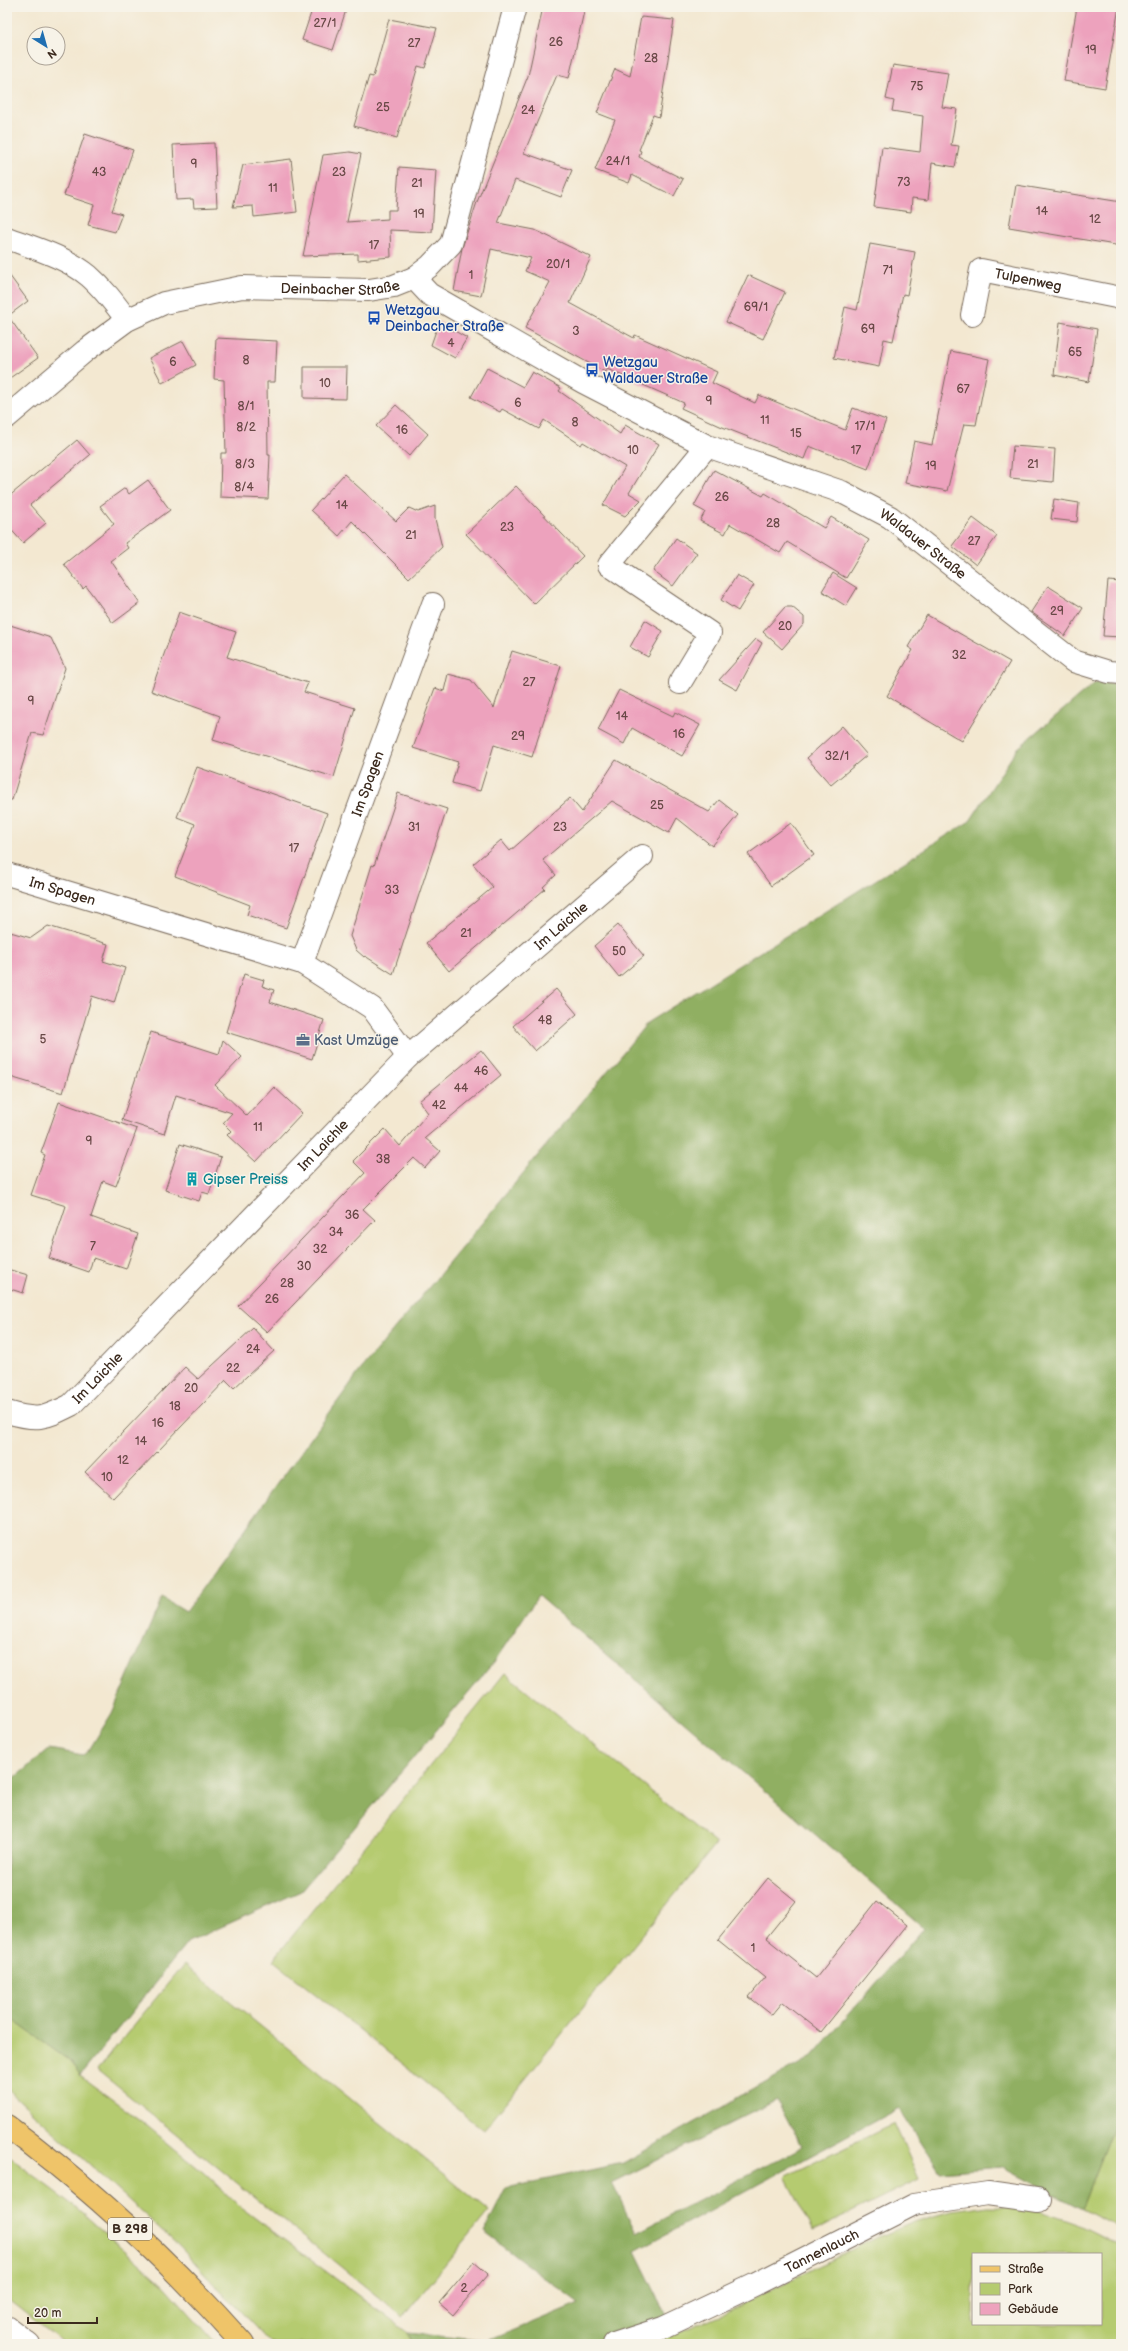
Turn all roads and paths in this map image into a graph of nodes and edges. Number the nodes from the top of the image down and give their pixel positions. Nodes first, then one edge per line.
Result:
1 (515, 7) edge
2 (7, 238) edge
3 (414, 278) junction
4 (1121, 298) edge
5 (972, 315) dead end
6 (127, 320) junction
7 (7, 417) edge
8 (707, 446) junction
9 (434, 604) dead end
10 (1121, 673) edge
11 (680, 683) dead end
12 (642, 856) dead end
13 (7, 874) edge
14 (302, 963) junction
15 (408, 1058) junction
16 (7, 1412) edge
17 (7, 2126) edge
18 (1038, 2200) dead end
19 (7, 2327) edge
20 (29, 2344) edge
21 (243, 2344) edge
22 (614, 2344) edge

1 - 3 street, Deinbacher Straße
2 - 6 street
3 - 6 street, Deinbacher Straße
3 - 8 street, Waldauer Straße
4 - 5 street, Tulpenweg
6 - 7 street, Deinbacher Straße
8 - 10 street, Waldauer Straße
8 - 11 street
9 - 14 street, Im Spagen
12 - 15 street, Im Laichle
13 - 14 street, Im Spagen
14 - 15 street, Im Spagen
15 - 16 street, Im Laichle
17 - 21 main road, B 298
18 - 22 street, Tannenlauch
19 - 20 street

